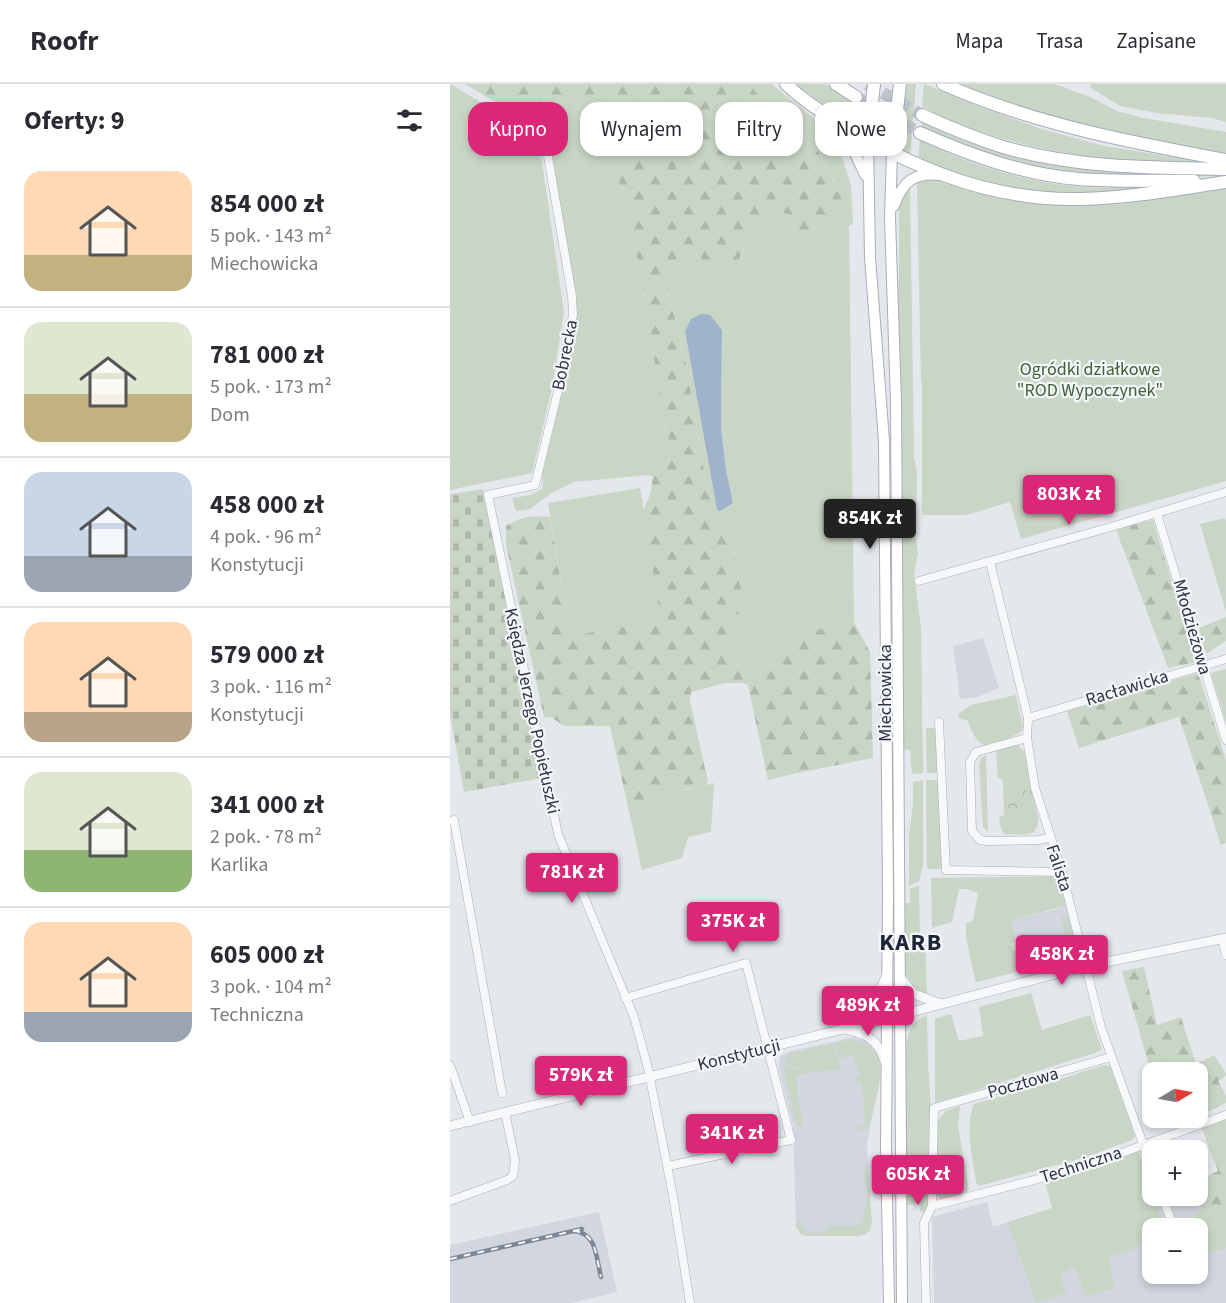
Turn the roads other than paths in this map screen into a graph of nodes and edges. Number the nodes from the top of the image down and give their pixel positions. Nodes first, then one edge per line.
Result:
1 (786, 84) edge
2 (836, 84) edge
3 (874, 84) edge
4 (900, 84) edge
5 (943, 84) edge
6 (856, 97) tunnel mouth
7 (872, 102) edge
8 (898, 102) edge
9 (815, 107) edge
10 (922, 115) tunnel mouth
11 (920, 134) tunnel mouth
12 (549, 156) edge
13 (857, 156) edge
14 (868, 156) edge
15 (892, 156) edge
16 (899, 156) edge
17 (1226, 160) edge
18 (1226, 169) edge
19 (941, 175) junction
20 (1226, 181) edge
21 (869, 206) junction
22 (890, 218) junction
23 (1226, 492) edge
24 (488, 495) joint
25 (1157, 514) junction
26 (990, 561) junction
27 (919, 581) dead end
28 (1226, 659) edge
29 (1203, 666) junction
30 (1028, 718) junction
31 (939, 722) dead end
32 (1027, 738) junction
33 (1226, 740) edge
34 (450, 821) edge
35 (1050, 838) junction
36 (1062, 872) junction
37 (1224, 939) edge
38 (1226, 955) edge
39 (1086, 966) junction
40 (886, 975) junction
41 (900, 978) junction
42 (625, 998) junction
43 (941, 1004) junction
44 (900, 1016) junction
45 (887, 1018) junction
46 (843, 1029) junction
47 (767, 1047) junction
48 (1111, 1057) junction
49 (450, 1065) edge
50 (886, 1069) junction
51 (650, 1077) junction
52 (502, 1093) dead end
53 (505, 1112) junction
54 (1226, 1115) edge
55 (470, 1122) junction
56 (450, 1126) edge
57 (1154, 1140) edge
58 (1142, 1141) edge
59 (1142, 1144) edge
60 (668, 1166) junction
61 (450, 1201) edge
62 (932, 1206) junction
63 (690, 1303) edge
64 (889, 1303) edge
65 (902, 1303) edge
66 (926, 1303) edge

1 - 9 main road
2 - 6 main road
3 - 7 main road, Miechowicka
4 - 8 main road
5 - 17 main road
10 - 18 main road
11 - 20 main road
12 - 24 street, Bobrecka
13 - 21 main road
14 - 21 main road, Miechowicka
15 - 22 main road, Miechowicka
16 - 19 main road
19 - 20 main road
19 - 22 main road
21 - 40 main road, Miechowicka
22 - 41 main road, Miechowicka
23 - 25 street
24 - 42 street, Księdza Jerzego Popiełuszki
25 - 26 street
25 - 29 street, Młodzieżowa
26 - 27 street
26 - 30 street, Falista
28 - 29 street, Racławicka
29 - 30 street, Racławicka
29 - 33 street, Młodzieżowa
30 - 32 street, Falista
31 - 36 street
32 - 35 street, Falista
32 - 35 street
34 - 52 street
35 - 36 street, Falista
36 - 39 street, Falista
37 - 38 street, Konstytucji
37 - 39 street, Konstytucji
39 - 43 street, Konstytucji
39 - 48 street, Falista
40 - 45 main road, Miechowicka
40 - 46 street
41 - 43 street
41 - 44 main road, Miechowicka
42 - 47 street
42 - 51 street, Księdza Jerzego Popiełuszki
43 - 44 street, Konstytucji
44 - 45 street, Konstytucji
44 - 65 main road, Miechowicka
45 - 46 street, Konstytucji
45 - 50 main road, Miechowicka
46 - 47 street, Konstytucji
46 - 50 street
47 - 51 street, Konstytucji
47 - 60 street
48 - 58 street, Falista
48 - 62 street, Pocztowa
49 - 55 street
50 - 64 main road, Miechowicka
51 - 53 street, Konstytucji
51 - 60 street, Księdza Jerzego Popiełuszki
53 - 55 street, Konstytucji
53 - 61 street
54 - 57 street, Techniczna
55 - 56 street, Konstytucji
59 - 62 street, Techniczna
60 - 63 street, Księdza Jerzego Popiełuszki
62 - 66 street

